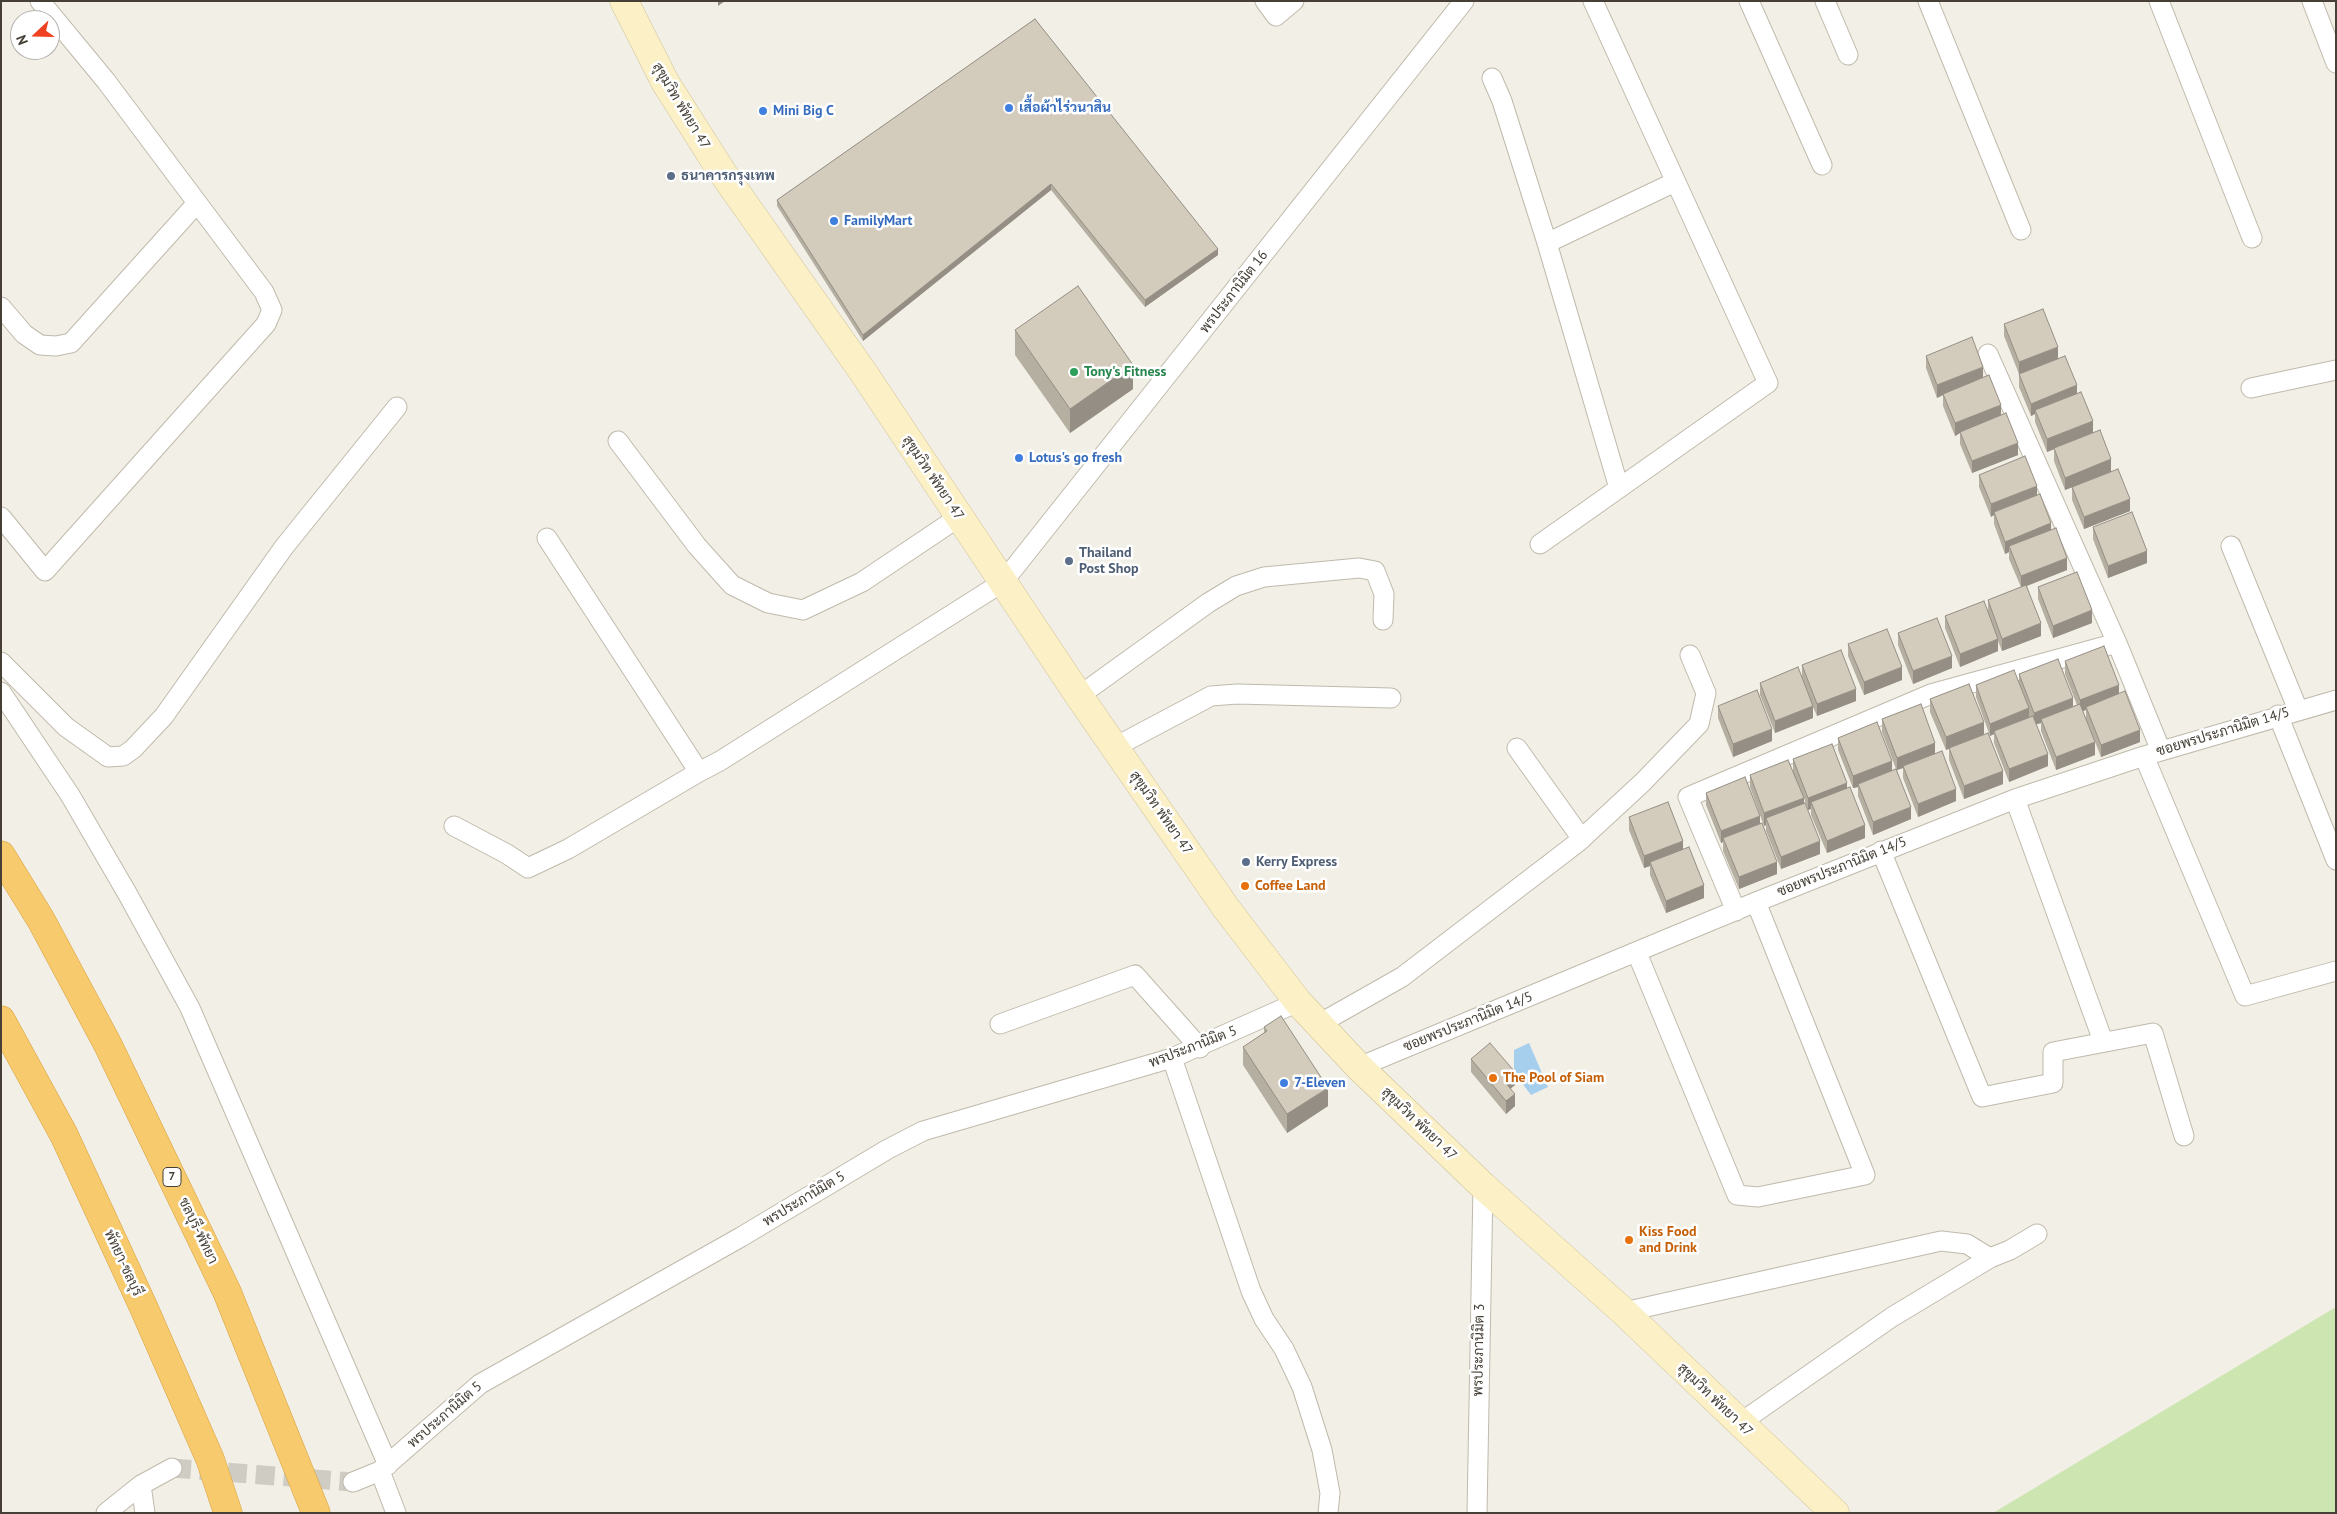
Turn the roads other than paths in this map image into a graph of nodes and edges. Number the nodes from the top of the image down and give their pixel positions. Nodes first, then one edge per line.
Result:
1 (40, 1) edge
2 (624, 1) edge
3 (1266, 1) edge
4 (1294, 1) edge
5 (1464, 1) edge
6 (1593, 1) edge
7 (1749, 1) edge
8 (1825, 1) edge
9 (1928, 1) edge
10 (2159, 1) edge
11 (2312, 1) edge
12 (1848, 56) dead end
13 (2336, 63) edge
14 (1492, 78) dead end
15 (1822, 165) dead end
16 (1676, 182) junction
17 (198, 203) junction
18 (2021, 230) dead end
19 (2252, 238) dead end
20 (1547, 243) junction
21 (1, 307) edge
22 (1988, 354) dead end
23 (2336, 370) edge
24 (2251, 388) dead end
25 (397, 407) dead end
26 (618, 441) dead end
27 (1619, 488) junction
28 (1, 517) edge
29 (959, 517) junction
30 (547, 538) dead end
31 (1540, 544) dead end
32 (2231, 546) dead end
33 (1003, 582) junction
34 (1383, 620) dead end
35 (2117, 643) junction
36 (1690, 655) dead end
37 (1, 662) edge
38 (1, 692) edge
39 (1079, 696) junction
40 (1391, 698) dead end
41 (2336, 700) edge
42 (2298, 710) junction
43 (2278, 716) junction
44 (1115, 747) junction
45 (1517, 748) dead end
46 (2153, 753) junction
47 (699, 772) junction
48 (2015, 799) junction
49 (454, 826) dead end
50 (1582, 839) junction
51 (1881, 851) junction
52 (1, 855) edge
53 (2336, 860) edge
54 (1756, 902) junction
55 (1736, 910) junction
56 (1637, 952) junction
57 (2336, 971) edge
58 (1298, 1002) junction
59 (1, 1020) edge
60 (1000, 1024) dead end
61 (1319, 1024) junction
62 (2103, 1041) junction
63 (1200, 1048) junction
64 (1172, 1058) junction
65 (1359, 1067) junction
66 (2184, 1136) dead end
67 (1483, 1186) junction
68 (2037, 1234) dead end
69 (1990, 1258) junction
70 (1624, 1312) junction
71 (1740, 1424) junction
72 (172, 1468) tunnel mouth
73 (384, 1468) junction
74 (353, 1482) tunnel mouth
75 (141, 1485) junction
76 (106, 1513) edge
77 (145, 1513) edge
78 (228, 1513) edge
79 (316, 1513) edge
80 (396, 1513) edge
81 (1328, 1513) edge
82 (1477, 1513) edge
83 (1835, 1513) edge

1 - 17 street
2 - 29 street, สุขุมวิท พัทยา 47
3 - 4 street
5 - 33 street, พรประภานิมิต 16
6 - 16 street
7 - 15 street
8 - 12 street
9 - 18 street
10 - 19 street
11 - 13 street
14 - 20 street
16 - 20 street
16 - 27 street
17 - 21 street
17 - 28 street
20 - 27 street
22 - 35 street
23 - 24 street
25 - 37 street
26 - 29 street
27 - 31 street
29 - 33 street, สุขุมวิท พัทยา 47
30 - 47 street
32 - 42 street
33 - 39 street, สุขุมวิท พัทยา 47
33 - 47 street, พรประภานิมิต 16
34 - 39 street
35 - 46 street
35 - 55 street
36 - 50 street
38 - 73 street
39 - 44 street, สุขุมวิท พัทยา 47
40 - 44 street
41 - 42 street, ซอยพรประภานิมิต 14/5
42 - 43 street, ซอยพรประภานิมิต 14/5
43 - 46 street, ซอยพรประภานิมิต 14/5
43 - 53 street
44 - 58 street, สุขุมวิท พัทยา 47
45 - 50 street
46 - 48 street, ซอยพรประภานิมิต 14/5
46 - 57 street
47 - 49 street, พรประภานิมิต 16
48 - 51 street, ซอยพรประภานิมิต 14/5
48 - 62 street
50 - 61 street
51 - 54 street, ซอยพรประภานิมิต 14/5
51 - 62 street
52 - 79 highway, ชลบุรี-พัทยา / 7
54 - 55 street, ซอยพรประภานิมิต 14/5
54 - 56 street
55 - 56 street, ซอยพรประภานิมิต 14/5
56 - 65 street, ซอยพรประภานิมิต 14/5
58 - 61 street, สุขุมวิท พัทยา 47
58 - 63 street, พรประภานิมิต 5
59 - 78 highway, พัทยา-ชลบุรี
60 - 63 street
61 - 65 street, สุขุมวิท พัทยา 47
62 - 66 street
63 - 64 street, พรประภานิมิต 5
64 - 73 street, พรประภานิมิต 5
64 - 81 street
65 - 67 street, สุขุมวิท พัทยา 47
67 - 70 street, สุขุมวิท พัทยา 47
67 - 82 street, พรประภานิมิต 3
68 - 69 street
69 - 70 street
69 - 71 street
70 - 71 street, สุขุมวิท พัทยา 47
71 - 83 street, สุขุมวิท พัทยา 47
72 - 75 street
73 - 74 street, พรประภานิมิต 5
73 - 80 street
75 - 76 street
75 - 77 street

